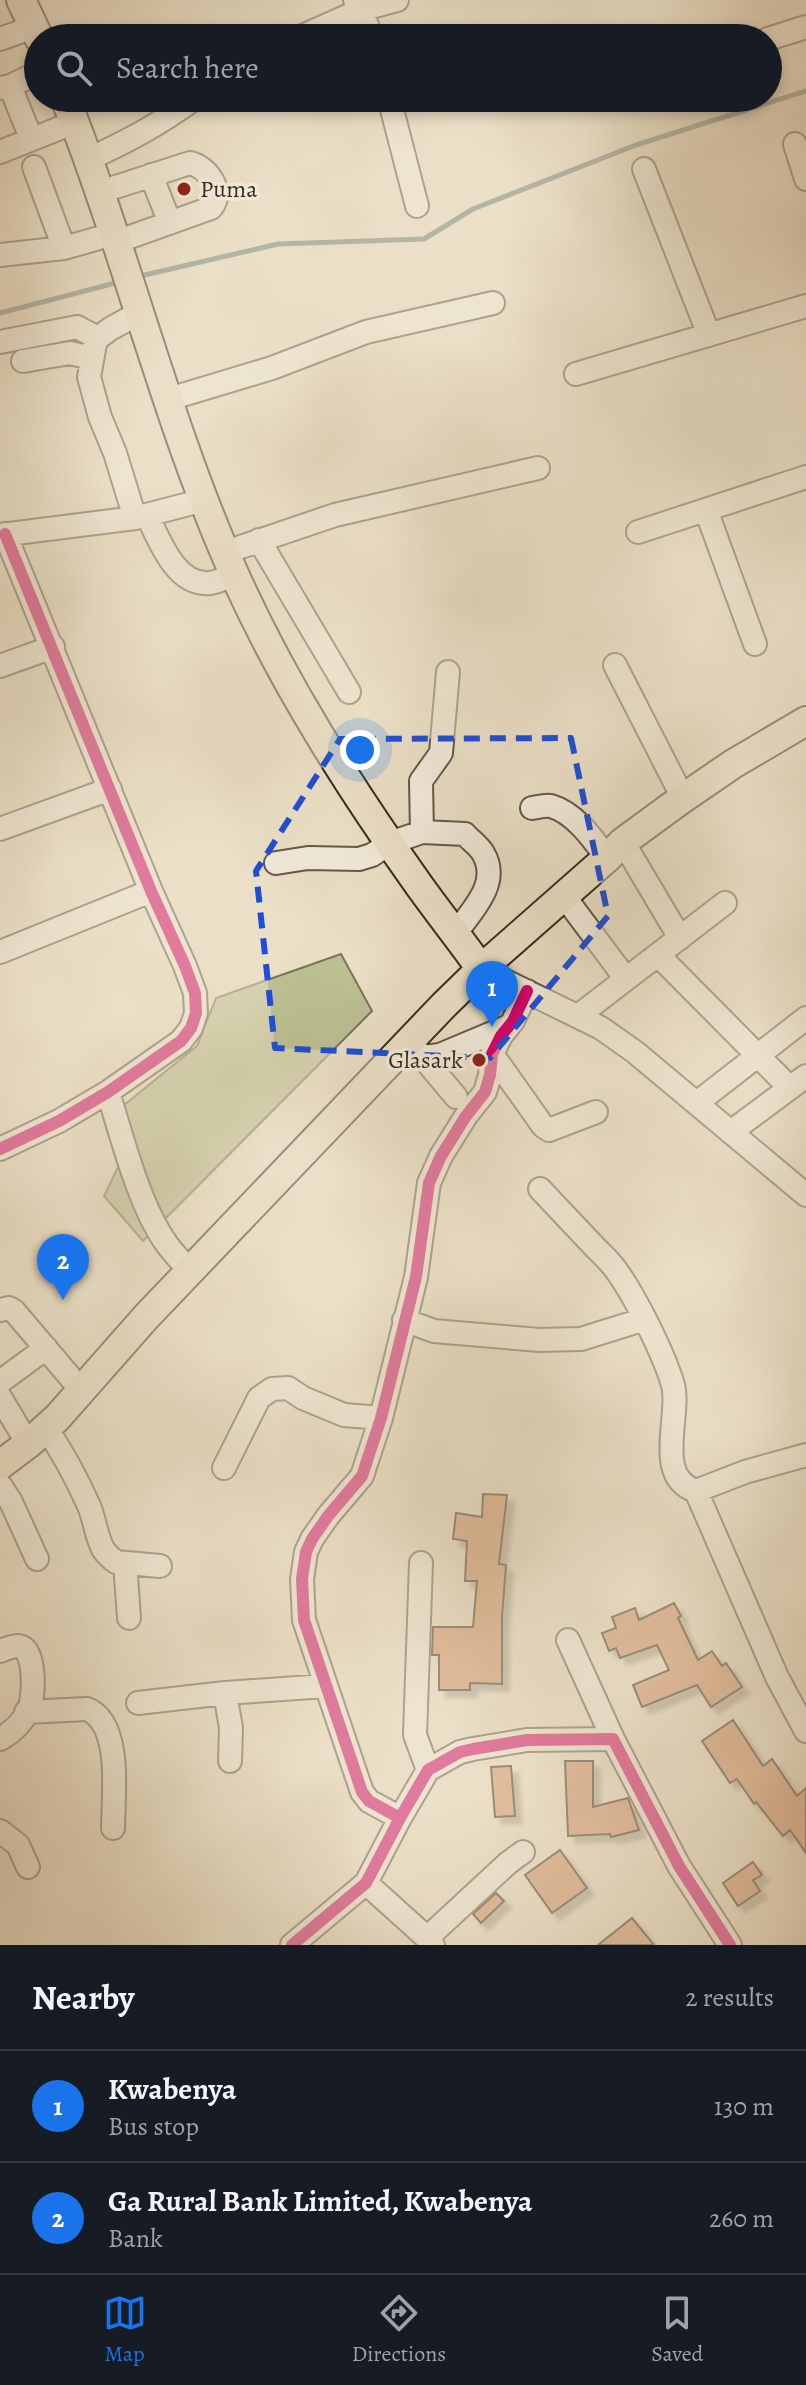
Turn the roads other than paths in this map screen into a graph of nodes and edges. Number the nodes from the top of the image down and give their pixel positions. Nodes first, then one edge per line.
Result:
1 (21, 0) edge
2 (397, 0) edge
3 (358, 5) edge
4 (32, 24) edge
5 (323, 24) edge
6 (366, 24) edge
7 (806, 27) edge
8 (24, 35) edge
9 (782, 35) edge
10 (0, 39) edge
11 (24, 79) edge
12 (5, 87) edge
13 (67, 112) edge
14 (71, 112) edge
15 (176, 112) edge
16 (393, 112) edge
17 (31, 138) junction
18 (795, 144) dead end
19 (0, 152) edge
20 (89, 159) junction
21 (34, 167) dead end
22 (644, 169) dead end
23 (151, 175) junction
24 (806, 179) edge
25 (100, 192) junction
26 (417, 206) dead end
27 (170, 223) junction
28 (117, 246) junction
29 (64, 248) junction
30 (0, 255) edge
31 (493, 303) dead end
32 (806, 306) edge
33 (137, 307) junction
34 (709, 335) junction
35 (0, 342) edge
36 (95, 348) junction
37 (23, 361) dead end
38 (576, 374) dead end
39 (169, 399) junction
40 (538, 468) dead end
41 (806, 477) edge
42 (204, 500) junction
43 (706, 510) junction
44 (141, 516) junction
45 (638, 532) dead end
46 (2, 534) edge
47 (259, 540) junction
48 (230, 564) junction
49 (755, 644) dead end
50 (53, 647) junction
51 (615, 665) dead end
52 (0, 666) edge
53 (448, 672) dead end
54 (349, 692) dead end
55 (806, 721) edge
56 (110, 789) junction
57 (683, 798) junction
58 (532, 808) dead end
59 (0, 829) edge
60 (422, 832) junction
61 (390, 843) junction
62 (615, 850) junction
63 (276, 863) dead end
64 (151, 891) junction
65 (564, 896) junction
66 (725, 903) dead end
67 (456, 933) junction
68 (680, 938) junction
69 (0, 952) edge
70 (658, 955) junction
71 (481, 969) junction
72 (626, 979) junction
73 (527, 991) junction
74 (578, 1016) junction
75 (806, 1018) edge
76 (509, 1026) junction
77 (416, 1049) junction
78 (492, 1054) junction
79 (759, 1055) junction
80 (798, 1082) edge
81 (108, 1092) junction
82 (456, 1097) dead end
83 (698, 1102) junction
84 (596, 1112) dead end
85 (732, 1131) junction
86 (0, 1149) edge
87 (540, 1189) dead end
88 (806, 1195) edge
89 (190, 1271) junction
90 (0, 1310) edge
91 (645, 1319) junction
92 (404, 1320) junction
93 (46, 1348) junction
94 (0, 1382) edge
95 (82, 1391) junction
96 (0, 1397) edge
97 (381, 1418) junction
98 (37, 1436) junction
99 (806, 1455) edge
100 (0, 1465) edge
101 (224, 1468) dead end
102 (0, 1485) edge
103 (696, 1491) junction
104 (37, 1559) dead end
105 (125, 1563) junction
106 (421, 1563) dead end
107 (160, 1566) dead end
108 (129, 1618) dead end
109 (568, 1640) dead end
110 (0, 1651) edge
111 (326, 1686) junction
112 (225, 1693) junction
113 (138, 1703) dead end
114 (26, 1712) junction
115 (806, 1731) edge
116 (0, 1739) edge
117 (613, 1739) junction
118 (230, 1761) dead end
119 (428, 1770) junction
120 (400, 1818) junction
121 (113, 1828) dead end
122 (0, 1831) edge
123 (523, 1852) dead end
124 (28, 1867) dead end
125 (366, 1883) junction
126 (430, 1941) edge
127 (292, 1945) edge
128 (730, 1945) edge

1 - 4 main road
2 - 3 street
3 - 5 street
3 - 6 street
7 - 9 street
8 - 10 street
11 - 12 street
12 - 17 street
13 - 17 street
14 - 20 main road
15 - 20 street
16 - 26 street
17 - 19 street
18 - 24 street
20 - 25 main road
21 - 29 street
22 - 34 street
23 - 25 street
23 - 27 street
23 - 27 street
25 - 28 main road
27 - 28 street
28 - 29 street
28 - 33 main road
29 - 30 street
31 - 39 street
32 - 34 street
33 - 36 street
33 - 39 main road
34 - 38 street
35 - 36 street
36 - 37 street
36 - 44 street
39 - 42 main road
40 - 47 street
41 - 43 street
42 - 44 street
42 - 48 main road
43 - 45 street
43 - 49 street
44 - 46 street
44 - 48 street
46 - 50 street
47 - 48 street
47 - 54 street
48 - 61 main road
50 - 52 street
50 - 56 street
51 - 57 street
53 - 60 street
55 - 57 main road
56 - 59 street
56 - 64 street
57 - 62 main road
58 - 62 street
60 - 61 street
60 - 67 street
61 - 63 street
61 - 67 main road
62 - 65 main road
62 - 68 street
64 - 69 street
64 - 81 street
65 - 71 main road
65 - 72 street
66 - 68 street
67 - 71 main road
68 - 70 street
70 - 72 street
70 - 79 street
71 - 73 street
71 - 77 main road
72 - 74 street
73 - 74 street
73 - 76 street
74 - 83 street
75 - 79 street
76 - 77 street
76 - 78 street
77 - 82 street
77 - 89 main road
78 - 84 street
78 - 92 street
79 - 80 street
79 - 83 street
80 - 85 street
81 - 86 street
81 - 89 street
83 - 85 street
85 - 88 street
87 - 91 street
89 - 95 main road
90 - 93 street
91 - 92 street
91 - 103 street
92 - 97 street
93 - 94 street
93 - 95 street
95 - 98 main road
96 - 98 street
97 - 101 street
97 - 111 street
98 - 100 main road
98 - 105 street
99 - 103 street
102 - 104 street
103 - 115 street
105 - 107 street
105 - 108 street
106 - 119 street
109 - 117 street
110 - 114 street
111 - 112 street
111 - 120 street
112 - 113 street
112 - 118 street
114 - 116 street
114 - 121 street
117 - 119 street
117 - 128 street
119 - 120 street
120 - 125 street
122 - 124 street
123 - 126 street
125 - 126 street
125 - 127 street

